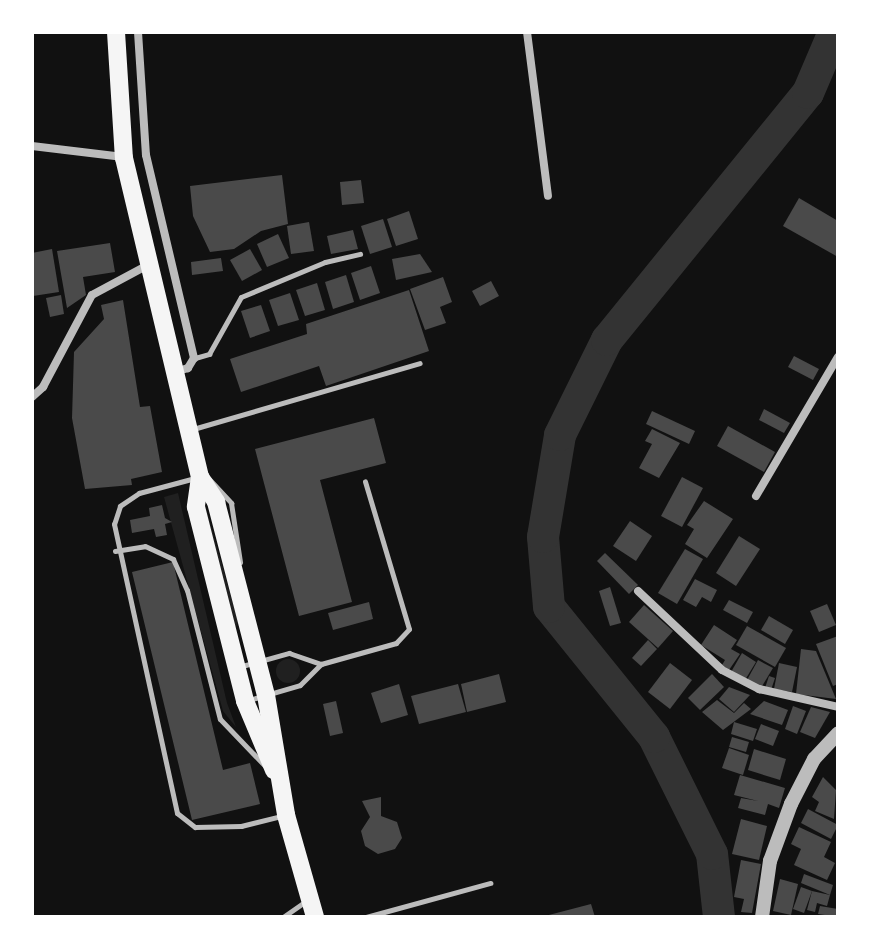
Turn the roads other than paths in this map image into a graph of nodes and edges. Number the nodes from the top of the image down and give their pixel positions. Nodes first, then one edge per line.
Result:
1 (116, 32) edge
2 (138, 32) edge
3 (527, 32) edge
4 (32, 146) edge
5 (124, 158) junction
6 (548, 196) dead end
7 (360, 254) dead end
8 (148, 265) junction
9 (838, 357) edge
10 (194, 358) junction
11 (420, 363) dead end
12 (174, 372) junction
13 (32, 397) edge
14 (188, 430) junction
15 (200, 477) junction
16 (365, 481) dead end
17 (756, 496) dead end
18 (115, 551) junction
19 (638, 591) dead end
20 (257, 662) junction
21 (321, 664) junction
22 (237, 667) junction
23 (266, 695) junction
24 (245, 701) junction
25 (838, 707) edge
26 (838, 733) edge
27 (278, 778) junction
28 (286, 815) junction
29 (490, 883) dead end
30 (310, 898) junction
31 (283, 917) edge
32 (315, 917) edge
33 (366, 917) edge
34 (762, 917) edge

1 - 5 main road
2 - 10 street
3 - 6 street
4 - 5 street
5 - 8 main road
7 - 10 lane
8 - 12 main road
8 - 13 street
9 - 17 street
10 - 12 street
11 - 14 lane
12 - 14 main road
14 - 15 main road
15 - 18 lane
15 - 20 main road
15 - 22 main road
16 - 21 lane
18 - 27 lane
18 - 28 lane
19 - 25 street
20 - 21 lane
20 - 22 lane
20 - 23 main road
21 - 23 lane
22 - 24 main road
23 - 24 lane
23 - 27 main road
24 - 27 main road
26 - 34 street
27 - 28 main road
28 - 30 main road
29 - 33 lane
30 - 31 lane
30 - 32 main road

